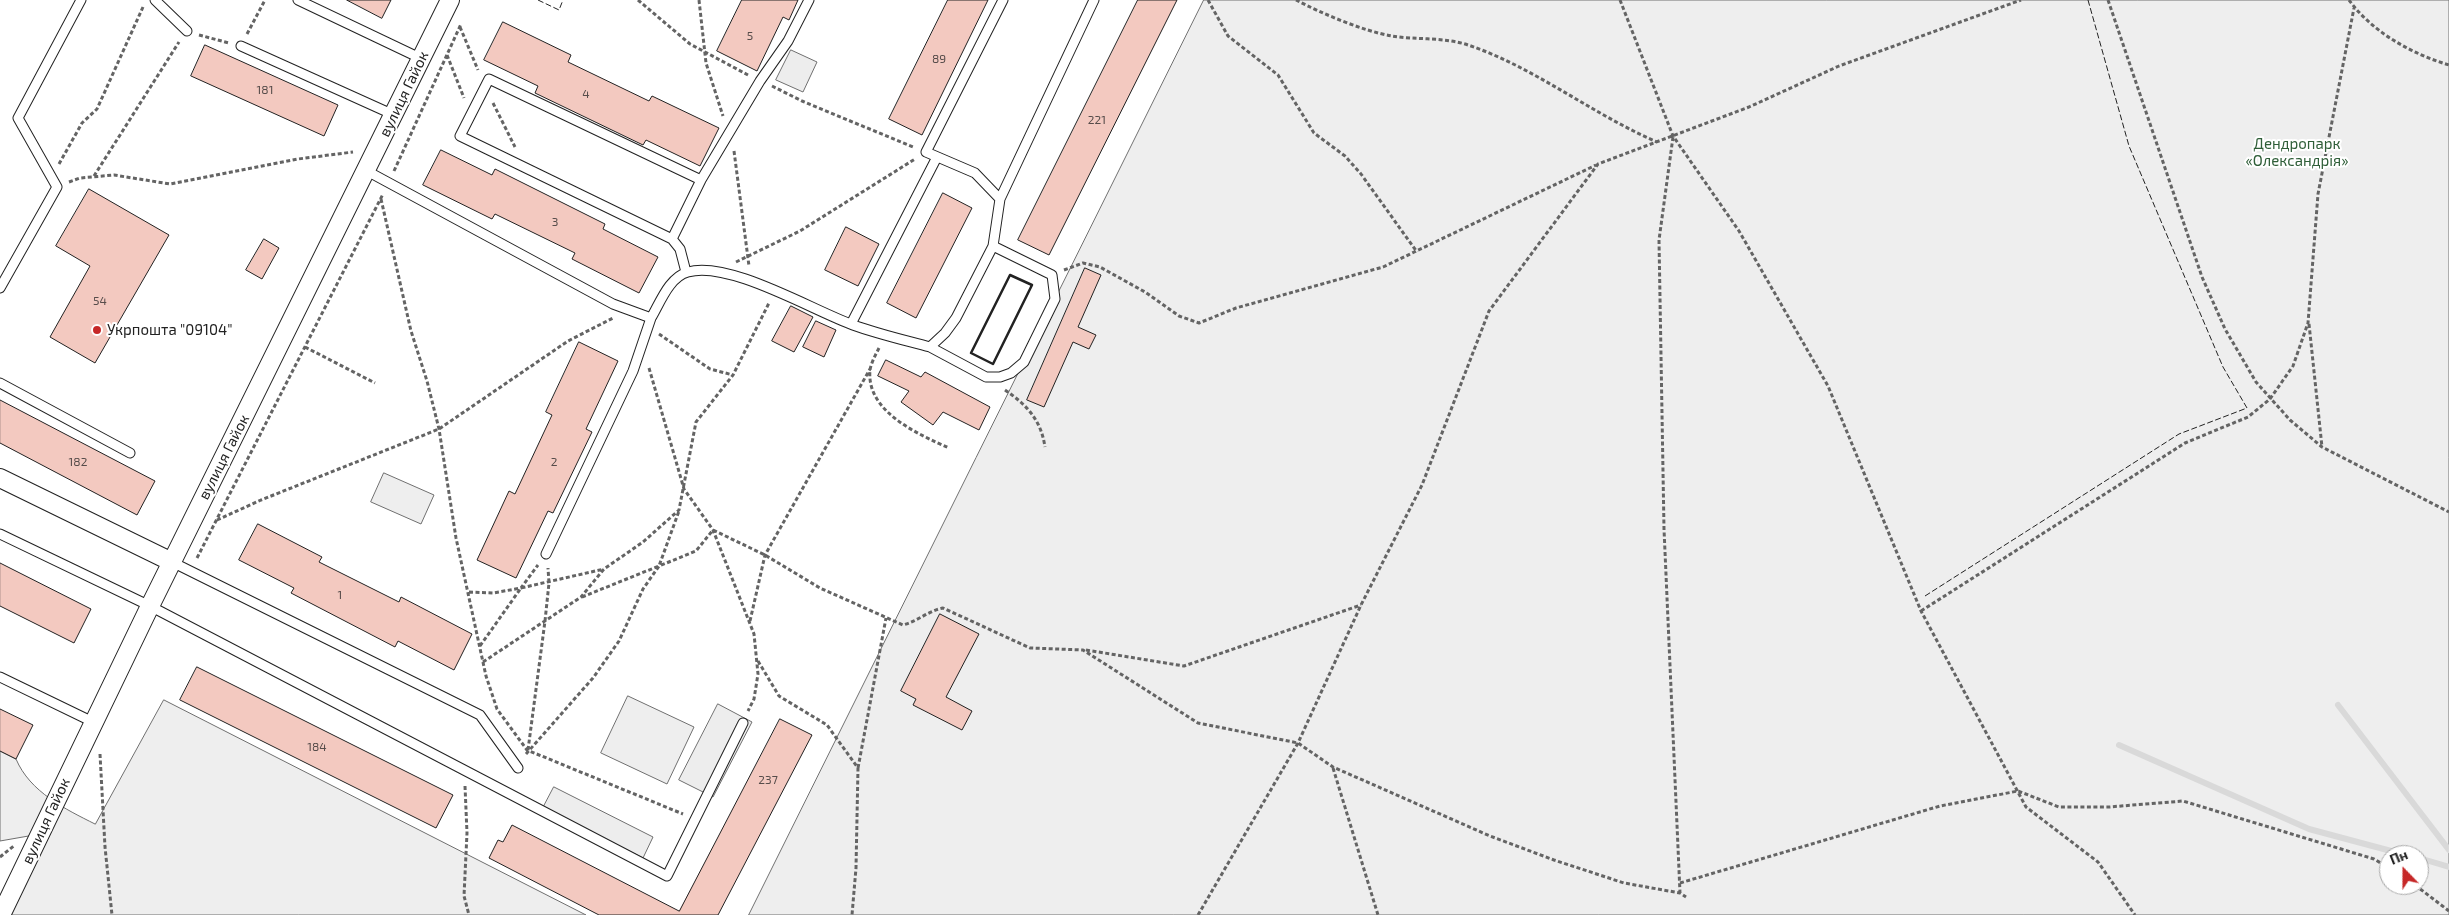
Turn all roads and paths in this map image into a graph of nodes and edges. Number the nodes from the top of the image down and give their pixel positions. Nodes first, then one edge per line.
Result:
1 (80, 0) edge
2 (147, 0) edge
3 (156, 0) edge
4 (265, 0) edge
5 (298, 0) edge
6 (450, 0) edge
7 (699, 0) edge
8 (808, 0) edge
9 (1003, 0) edge
10 (1094, 0) edge
11 (1208, 0) edge
12 (1296, 0) edge
13 (1620, 0) edge
14 (2021, 0) edge
15 (2108, 0) edge
16 (2349, 0) edge
17 (2354, 8) junction
18 (463, 18) dead end
19 (187, 31) junction
20 (240, 46) junction
21 (447, 55) junction
22 (422, 59) junction
23 (2449, 65) edge
24 (394, 114) junction
25 (470, 115) junction
26 (728, 134) junction
27 (1673, 136) junction
28 (1657, 142) junction
29 (353, 152) dead end
30 (926, 152) junction
31 (937, 157) junction
32 (1598, 164) junction
33 (366, 171) junction
34 (52, 177) junction
35 (94, 177) junction
36 (701, 180) junction
37 (388, 184) junction
38 (57, 187) junction
39 (381, 198) junction
40 (1000, 199) junction
41 (672, 239) junction
42 (993, 246) junction
43 (1418, 252) junction
44 (747, 257) junction
45 (719, 271) junction
46 (686, 272) junction
47 (1052, 275) junction
48 (751, 282) junction
49 (0, 288) edge
50 (774, 292) junction
51 (629, 310) junction
52 (650, 322) junction
53 (2308, 323) junction
54 (851, 324) junction
55 (884, 336) junction
56 (642, 346) junction
57 (305, 347) junction
58 (930, 347) junction
59 (870, 369) junction
60 (733, 375) junction
61 (986, 378) junction
62 (0, 383) edge
63 (375, 383) dead end
64 (2270, 399) junction
65 (439, 429) junction
66 (1045, 447) dead end
67 (2322, 447) junction
68 (949, 448) dead end
69 (130, 453) dead end
70 (0, 478) edge
71 (684, 489) junction
72 (679, 510) junction
73 (2449, 512) edge
74 (217, 520) junction
75 (713, 530) junction
76 (0, 534) edge
77 (546, 554) junction
78 (765, 555) junction
79 (172, 562) junction
80 (659, 566) junction
81 (604, 569) junction
82 (190, 572) junction
83 (550, 583) junction
84 (521, 588) junction
85 (469, 592) junction
86 (582, 597) junction
87 (1361, 605) junction
88 (150, 606) junction
89 (1922, 611) junction
90 (886, 618) junction
91 (545, 622) junction
92 (750, 622) junction
93 (480, 647) junction
94 (1083, 650) junction
95 (757, 659) junction
96 (483, 662) junction
97 (0, 677) edge
98 (93, 722) junction
99 (743, 723) joint
100 (1298, 742) junction
101 (528, 750) junction
102 (96, 757) dead end
103 (1333, 767) junction
104 (518, 768) joint
105 (858, 768) junction
106 (465, 771) junction
107 (2018, 791) junction
108 (695, 819) junction
109 (2379, 861) edge
110 (1680, 884) junction
111 (1680, 893) junction
112 (2428, 895) edge
113 (1686, 897) dead end
114 (2449, 911) edge
115 (1, 915) edge
116 (112, 915) edge
117 (470, 915) edge
118 (852, 915) edge
119 (1198, 915) edge
120 (1378, 915) edge
121 (2135, 915) edge

1 - 34 lane
2 - 34 path
3 - 19 lane
4 - 20 path
5 - 22 lane
6 - 22 street, вулиця Гайок
7 - 26 path
8 - 26 lane
9 - 30 lane
10 - 40 lane
11 - 43 path
12 - 28 path
13 - 27 path
14 - 27 path
15 - 64 path
16 - 17 path
17 - 23 path
17 - 53 path
18 - 21 path
19 - 20 path
19 - 35 path
20 - 24 lane
21 - 25 path
21 - 37 path
22 - 24 street, вулиця Гайок
24 - 33 street, вулиця Гайок
25 - 36 lane
25 - 41 lane
26 - 36 lane
26 - 44 path
27 - 28 path
27 - 89 path
27 - 110 path
28 - 32 path
29 - 35 path
30 - 31 lane
30 - 44 path
31 - 40 lane
31 - 54 lane
32 - 43 path
32 - 87 path
33 - 37 lane
33 - 79 street, вулиця Гайок
34 - 38 lane
35 - 38 path
36 - 41 lane
37 - 39 path
37 - 51 lane
38 - 49 lane
39 - 57 path
39 - 65 path
40 - 42 lane
41 - 46 lane
42 - 47 lane
42 - 58 lane
43 - 47 path
44 - 45 path
44 - 48 path
45 - 46 lane
45 - 48 lane
46 - 52 lane
47 - 61 lane
48 - 50 lane
50 - 54 lane
50 - 60 path
51 - 52 lane
51 - 65 path
52 - 56 lane
52 - 60 path
53 - 64 path
53 - 67 path
54 - 55 lane
55 - 58 lane
55 - 59 path
56 - 71 path
56 - 77 lane
57 - 63 path
57 - 74 path
58 - 61 lane
59 - 68 path
59 - 78 path
60 - 71 path
61 - 66 path
62 - 69 lane
64 - 67 path
64 - 89 path
65 - 74 path
65 - 85 path
67 - 73 path
70 - 79 street
71 - 72 path
71 - 75 path
72 - 80 path
72 - 81 path
74 - 82 path
75 - 78 path
75 - 80 path
75 - 92 path
76 - 88 lane
77 - 83 path
77 - 84 path
78 - 90 path
78 - 92 path
79 - 82 lane
79 - 88 street, вулиця Гайок
80 - 86 path
80 - 101 path
81 - 83 path
81 - 86 path
82 - 104 lane
83 - 84 path
83 - 91 path
84 - 85 path
84 - 93 path
85 - 93 path
86 - 91 path
87 - 94 path
87 - 100 path
88 - 98 street, вулиця Гайок
88 - 106 lane
89 - 107 path
90 - 94 path
90 - 105 path
91 - 96 path
91 - 101 path
92 - 95 path
93 - 96 path
94 - 100 path
95 - 99 path
95 - 105 path
96 - 101 path
97 - 98 lane
98 - 115 street, вулиця Гайок
99 - 108 lane
100 - 103 path
100 - 119 path
101 - 104 path
101 - 108 path
102 - 116 path
103 - 111 path
103 - 120 path
105 - 118 path
106 - 108 lane
106 - 117 path
107 - 109 path
107 - 110 path
107 - 121 path
110 - 111 path
111 - 113 path
112 - 114 path

